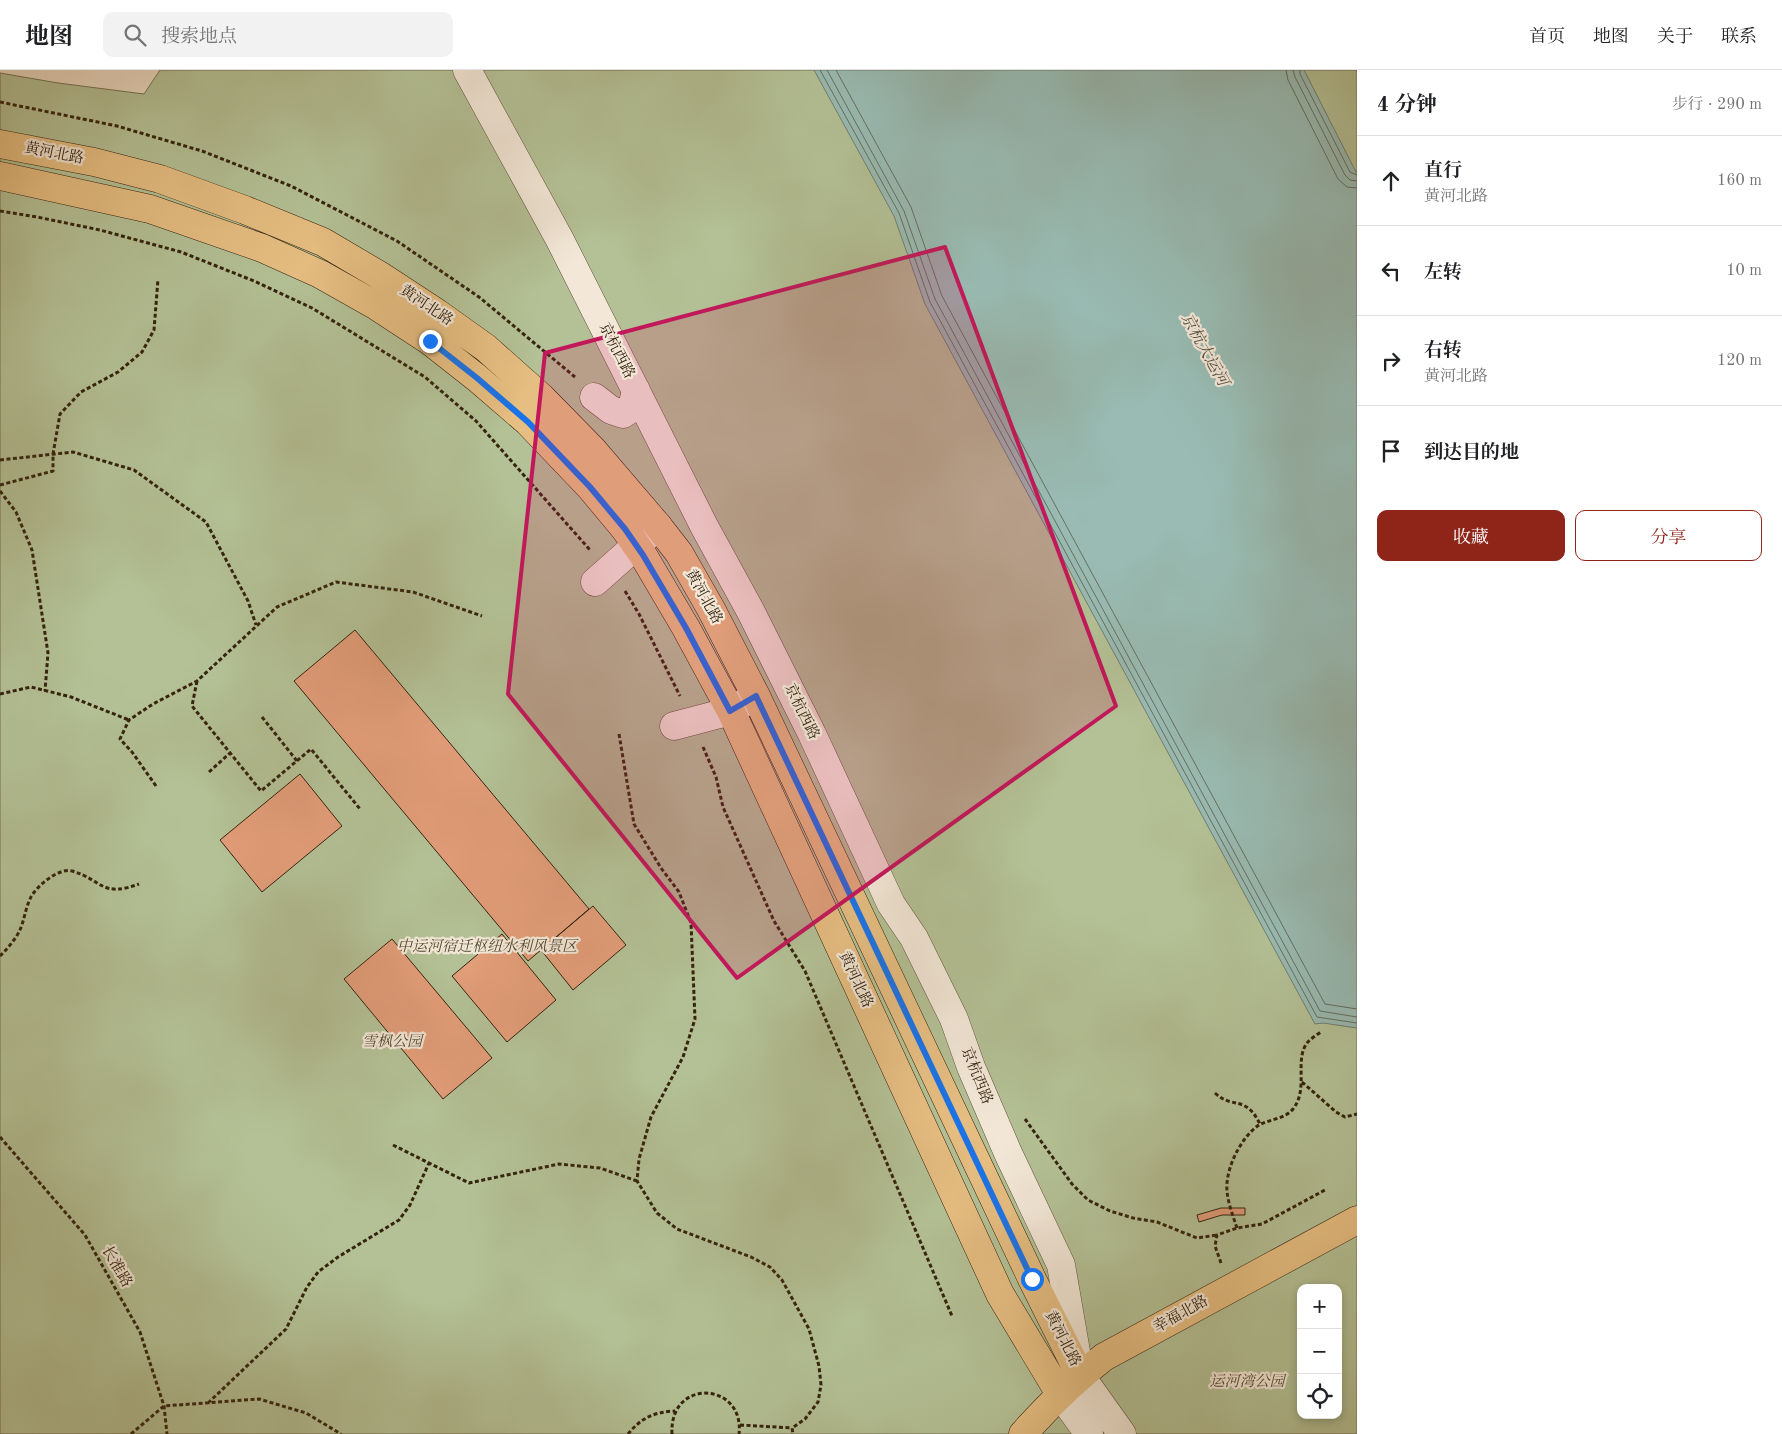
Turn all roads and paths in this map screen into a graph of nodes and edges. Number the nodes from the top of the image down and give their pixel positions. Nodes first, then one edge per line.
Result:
1 (467, 70) edge
2 (0, 144) edge
3 (0, 176) edge
4 (0, 212) edge
5 (158, 279) dead end
6 (636, 390) junction
7 (594, 397) dead end
8 (53, 454) junction
9 (0, 460) edge
10 (0, 485) edge
11 (0, 491) edge
12 (658, 526) junction
13 (637, 545) junction
14 (602, 576) junction
15 (482, 616) dead end
16 (256, 625) junction
17 (197, 681) junction
18 (45, 691) junction
19 (0, 694) edge
20 (756, 696) junction
21 (730, 711) junction
22 (262, 717) dead end
23 (129, 720) junction
24 (683, 724) junction
25 (619, 734) dead end
26 (230, 754) junction
27 (298, 760) junction
28 (208, 772) dead end
29 (156, 786) dead end
30 (360, 808) dead end
31 (139, 884) dead end
32 (0, 956) edge
33 (1322, 1031) dead end
34 (1302, 1081) junction
35 (1215, 1093) dead end
36 (1357, 1114) edge
37 (1024, 1117) dead end
38 (1260, 1124) junction
39 (0, 1137) edge
40 (393, 1145) dead end
41 (429, 1162) junction
42 (637, 1181) junction
43 (1325, 1190) dead end
44 (1357, 1220) edge
45 (1237, 1228) junction
46 (1217, 1235) junction
47 (1229, 1289) junction
48 (952, 1316) dead end
49 (1080, 1375) junction
50 (1060, 1394) junction
51 (208, 1403) junction
52 (164, 1406) junction
53 (675, 1411) junction
54 (740, 1426) junction
55 (792, 1428) junction
56 (131, 1434) edge
57 (167, 1434) edge
58 (341, 1434) edge
59 (628, 1434) edge
60 (672, 1434) edge
61 (739, 1434) edge
62 (793, 1434) edge
63 (1022, 1434) edge
64 (1089, 1434) edge
65 (1122, 1434) edge

1 - 6 street, 京杭西路
2 - 12 main road, 黄河北路
3 - 13 main road, 黄河北路
4 - 14 path
5 - 8 path
6 - 7 street
6 - 49 street, 京杭西路
8 - 9 path
8 - 10 path
8 - 16 path
11 - 18 path
12 - 13 street
12 - 20 main road, 黄河北路
13 - 14 street
13 - 21 main road, 黄河北路
14 - 24 path
15 - 16 path
16 - 17 path
17 - 23 path
17 - 26 path
18 - 19 path
18 - 23 path
20 - 21 street
20 - 49 main road, 黄河北路
21 - 24 street
21 - 50 main road, 黄河北路
22 - 27 path
23 - 29 path
24 - 48 path
25 - 42 path
26 - 27 path
26 - 28 path
27 - 30 path
31 - 32 path
33 - 34 path
34 - 36 path
34 - 38 path
35 - 38 path
37 - 46 path
38 - 45 path
39 - 52 path, 长淮路
40 - 41 path
41 - 42 path
41 - 51 path
42 - 55 path
43 - 45 path
44 - 47 main road, 幸福北路
45 - 46 path
46 - 47 path
47 - 49 main road, 幸福北路
49 - 50 main road, 幸福北路
49 - 65 street
50 - 63 main road, 幸福北路
50 - 64 street
51 - 52 path
51 - 58 path
52 - 56 path
52 - 57 path, 长淮路
53 - 54 path
53 - 59 path
53 - 60 path
54 - 55 path
54 - 61 path
55 - 62 path

